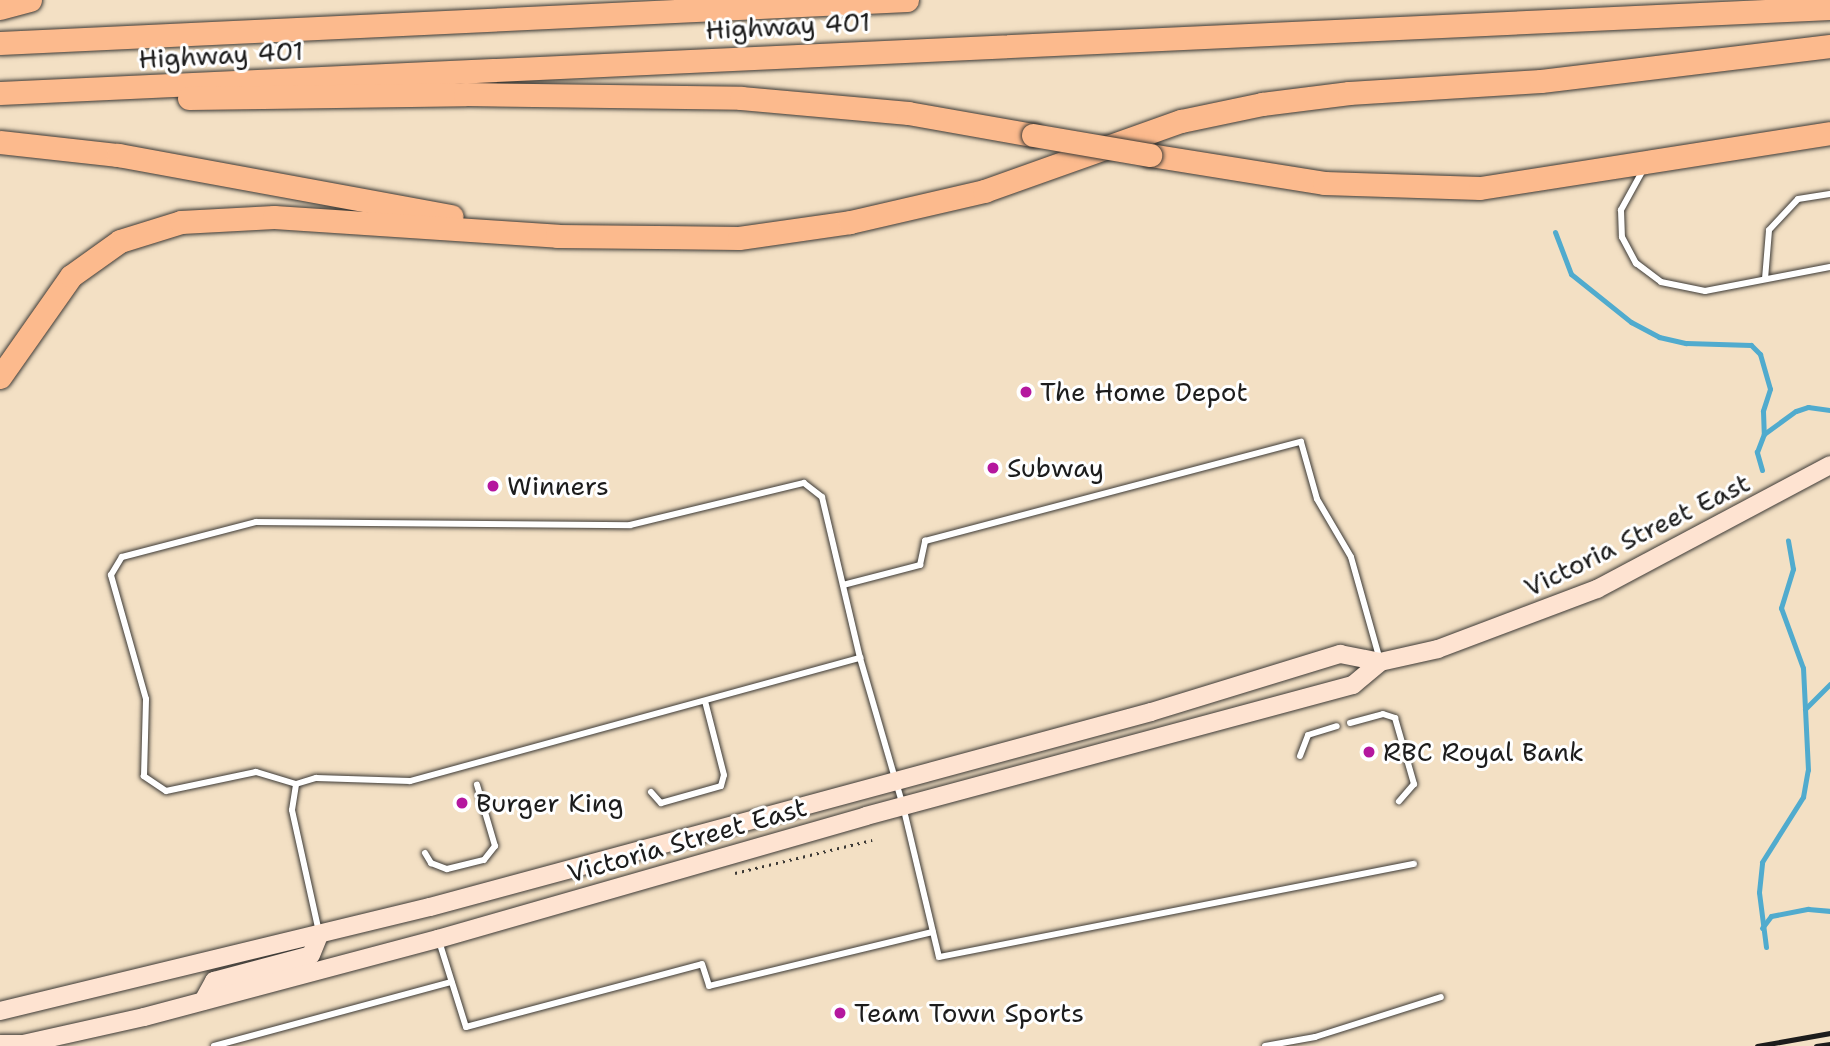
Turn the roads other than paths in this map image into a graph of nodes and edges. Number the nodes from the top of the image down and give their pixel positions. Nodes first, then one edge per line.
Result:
1 (30, 0) edge
2 (907, 0) edge
3 (0, 8) edge
4 (1830, 8) edge
5 (0, 43) edge
6 (1830, 46) edge
7 (56, 92) junction
8 (0, 93) edge
9 (1830, 133) edge
10 (0, 142) edge
11 (1645, 165) junction
12 (1830, 194) edge
13 (557, 236) junction
14 (1830, 267) edge
15 (1765, 279) junction
16 (0, 377) edge
17 (1830, 465) edge
18 (843, 585) junction
19 (860, 659) junction
20 (1380, 662) junction
21 (705, 701) junction
22 (1350, 723) dead end
23 (1337, 726) dead end
24 (1300, 756) dead end
25 (895, 780) junction
26 (296, 784) junction
27 (477, 785) dead end
28 (651, 792) dead end
29 (1399, 801) dead end
30 (903, 806) junction
31 (425, 853) dead end
32 (1414, 864) dead end
33 (933, 932) junction
34 (319, 935) junction
35 (438, 939) junction
36 (452, 982) junction
37 (1441, 997) dead end
38 (203, 1001) junction
39 (0, 1011) edge
40 (0, 1044) edge
41 (214, 1046) edge
42 (1265, 1046) edge

1 - 3 highway
2 - 5 highway, Highway 401
4 - 7 highway, Highway 401
6 - 13 highway
7 - 8 highway, Highway 401
7 - 11 highway, bridge
9 - 11 highway
10 - 13 highway
11 - 15 lane
12 - 15 lane
13 - 16 highway
14 - 15 lane
17 - 20 main road, Victoria Street East
18 - 19 lane
18 - 20 lane
18 - 26 lane
19 - 21 lane
19 - 25 lane
20 - 25 main road, Victoria Street East
20 - 30 main road, Victoria Street East
21 - 26 lane
21 - 28 lane
22 - 29 lane
23 - 24 lane
25 - 30 lane
25 - 34 main road, Victoria Street East
26 - 34 lane
27 - 31 lane
30 - 33 lane
30 - 35 main road, Victoria Street East
32 - 33 lane
33 - 36 lane
34 - 38 main road
34 - 39 main road, Victoria Street East
35 - 36 lane
35 - 38 main road, Victoria Street East
36 - 41 lane
37 - 42 lane
38 - 40 main road, Victoria Street East

